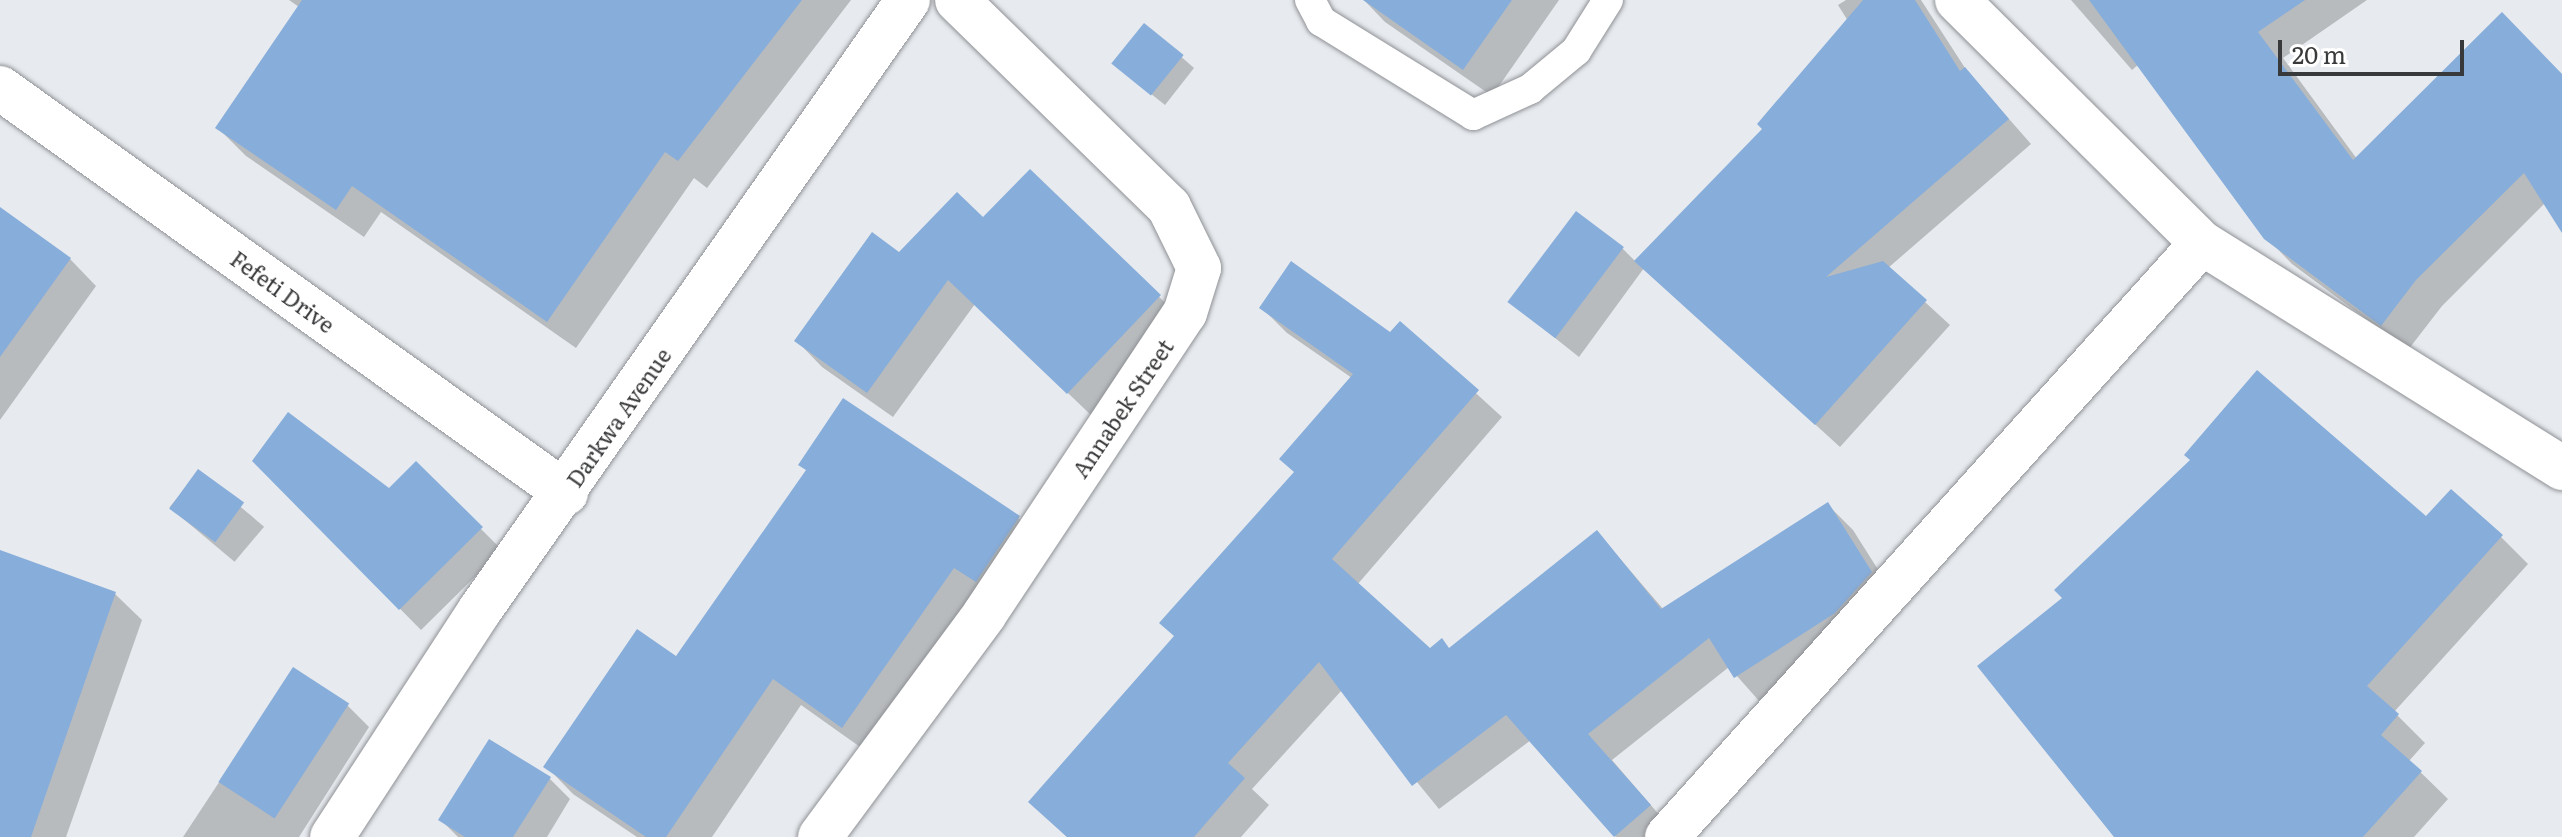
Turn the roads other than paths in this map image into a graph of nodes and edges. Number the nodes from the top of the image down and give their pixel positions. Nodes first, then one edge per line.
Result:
1 (908, 0) edge
2 (957, 0) edge
3 (1310, 0) edge
4 (1608, 0) edge
5 (1957, 0) edge
6 (0, 88) edge
7 (2202, 243) junction
8 (2562, 468) edge
9 (566, 493) junction
10 (341, 834) edge
11 (820, 837) edge
12 (1667, 837) edge

1 - 9 street, Darkwa Avenue
2 - 11 street, Annabek Street
3 - 4 lane
5 - 7 street
6 - 9 street, Fefeti Drive
7 - 8 street
7 - 12 street
9 - 10 street, Darkwa Avenue

